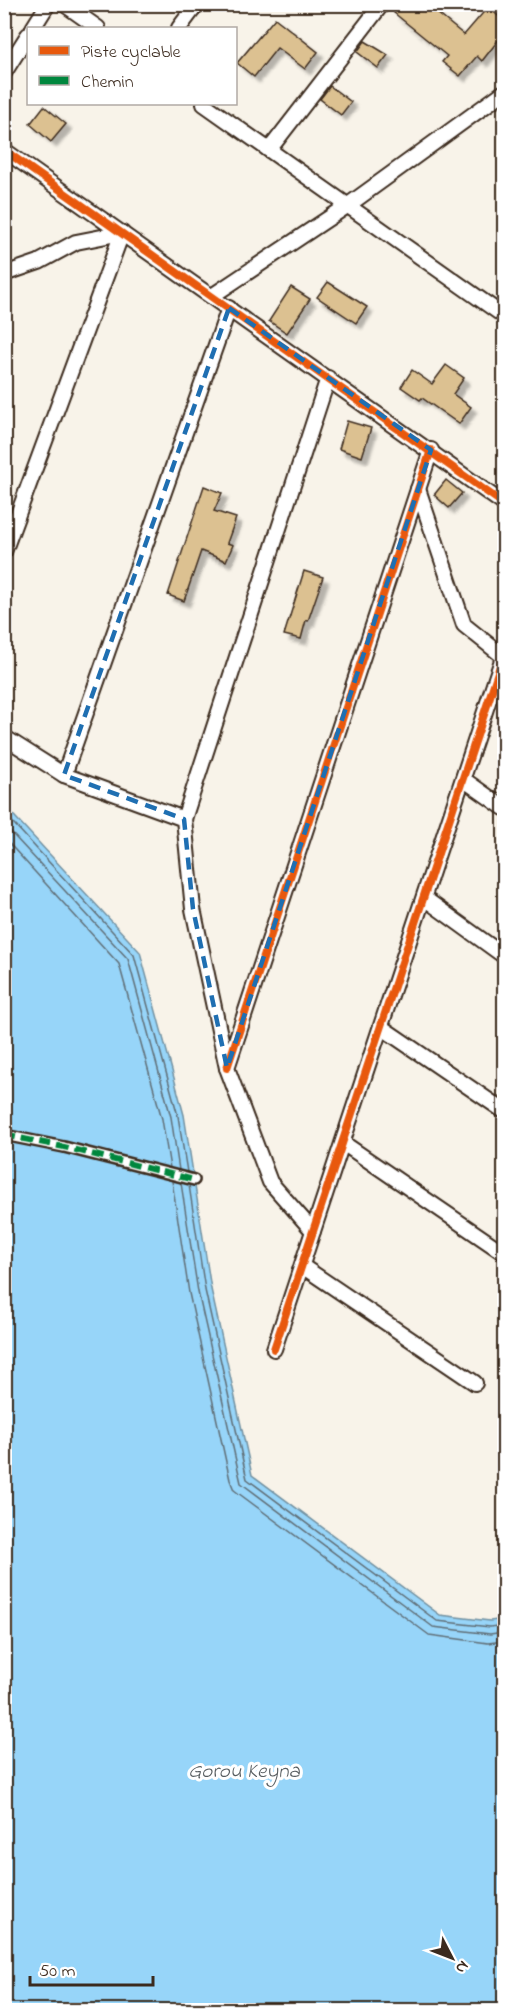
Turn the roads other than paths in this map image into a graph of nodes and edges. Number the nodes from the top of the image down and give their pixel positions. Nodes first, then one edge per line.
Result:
1 (48, 4) edge
2 (64, 4) edge
3 (197, 4) edge
4 (382, 4) edge
5 (34, 27) edge
6 (97, 27) edge
7 (179, 27) edge
8 (27, 37) edge
9 (4, 73) edge
10 (504, 92) edge
11 (205, 105) edge
12 (4, 150) edge
13 (269, 150) junction
14 (347, 206) junction
15 (122, 233) junction
16 (4, 274) edge
17 (212, 296) junction
18 (229, 308) junction
19 (504, 316) edge
20 (328, 378) junction
21 (431, 450) junction
22 (418, 489) junction
23 (504, 504) edge
24 (4, 552) edge
25 (504, 656) edge
26 (4, 737) edge
27 (64, 775) junction
28 (463, 779) junction
29 (504, 808) edge
30 (184, 819) junction
31 (424, 898) junction
32 (504, 956) edge
33 (381, 1027) junction
34 (227, 1068) junction
35 (504, 1111) edge
36 (4, 1135) edge
37 (343, 1143) junction
38 (194, 1180) dead end
39 (314, 1231) junction
40 (504, 1253) edge
41 (302, 1266) junction
42 (274, 1349) dead end
43 (475, 1383) dead end

1 - 5 street
2 - 6 street
3 - 7 street
4 - 13 street
8 - 9 street
10 - 14 street
11 - 13 street
12 - 15 street
13 - 14 street
14 - 17 street
14 - 19 street
15 - 16 street
15 - 17 street
15 - 24 street
17 - 18 street
18 - 20 street
18 - 27 street
20 - 21 street
20 - 30 street
21 - 22 street
21 - 23 street
22 - 25 street
22 - 34 street
25 - 28 street
26 - 27 street
27 - 30 street
28 - 29 street
28 - 31 street
30 - 34 street
31 - 32 street
31 - 33 street
33 - 35 street
33 - 37 street
34 - 39 street
36 - 38 street
37 - 39 street
37 - 40 street
39 - 41 street
41 - 42 street
41 - 43 street

